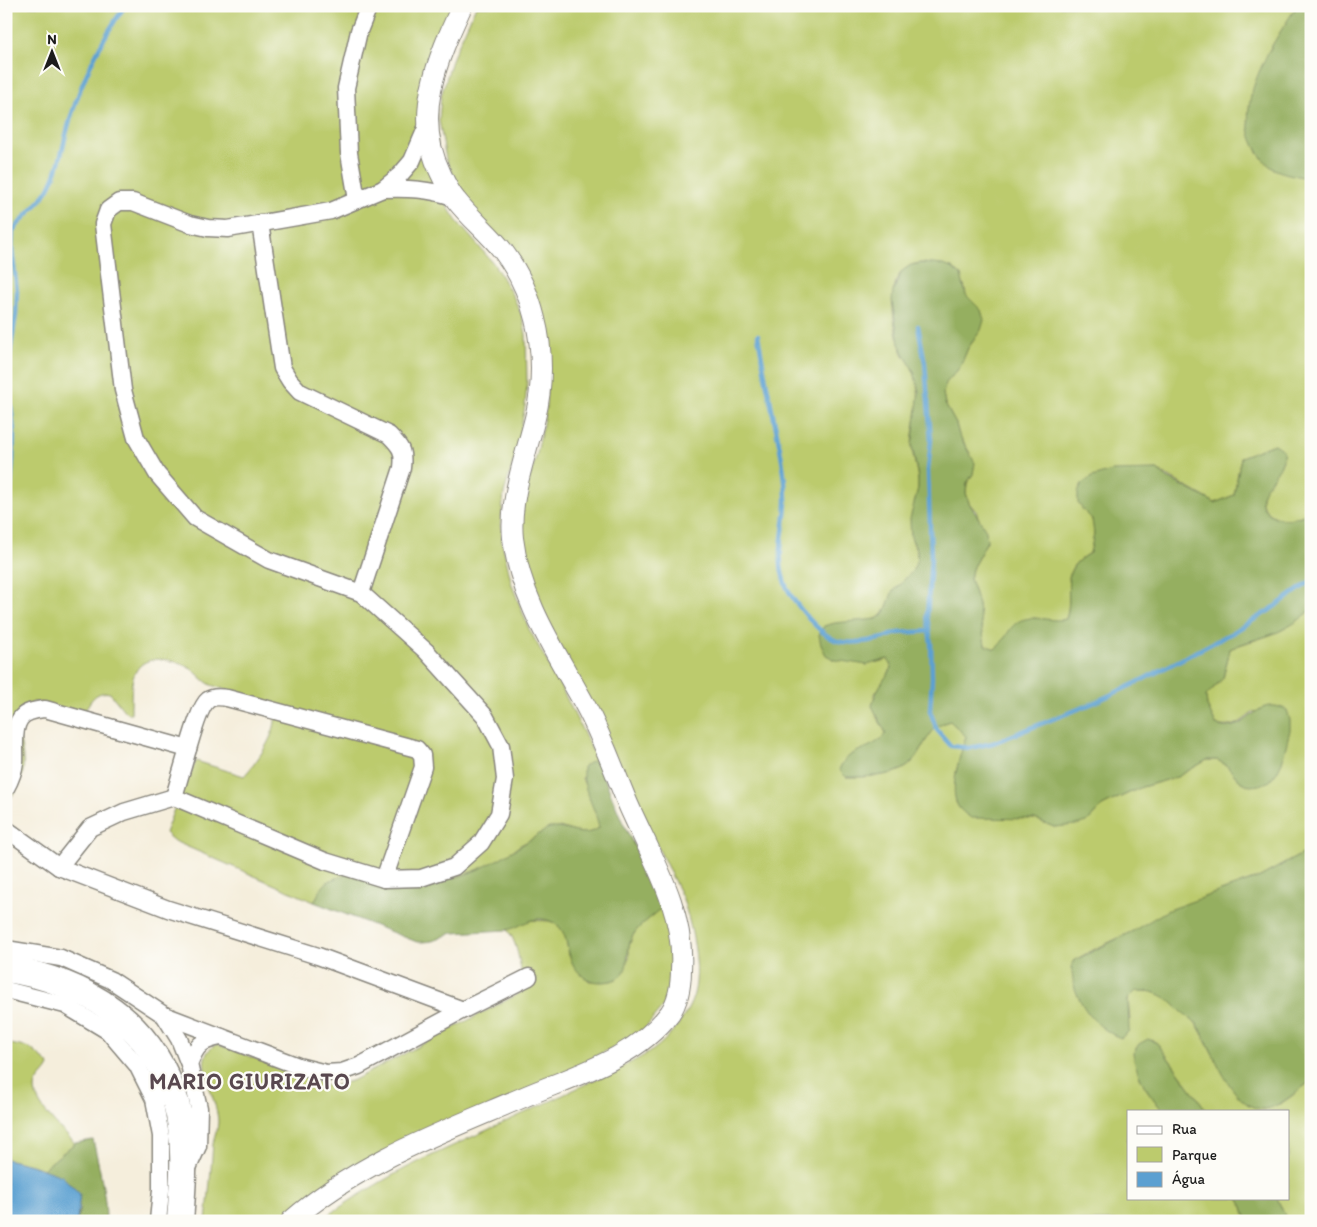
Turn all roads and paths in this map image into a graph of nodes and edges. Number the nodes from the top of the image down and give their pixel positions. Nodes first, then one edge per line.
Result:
1 (369, 6) edge
2 (462, 6) edge
3 (427, 126) junction
4 (383, 189) junction
5 (452, 197) junction
6 (357, 200) junction
7 (260, 223) junction
8 (361, 593) junction
9 (188, 749) junction
10 (6, 788) edge
11 (174, 797) junction
12 (6, 829) edge
13 (59, 867) junction
14 (384, 879) junction
15 (6, 949) edge
16 (6, 969) edge
17 (529, 977) dead end
18 (6, 990) edge
19 (463, 1010) junction
20 (164, 1015) junction
21 (221, 1037) junction
22 (189, 1064) junction
23 (183, 1178) junction
24 (158, 1221) edge
25 (180, 1221) edge
26 (291, 1221) edge

1 - 6 street
2 - 3 street
3 - 4 street
3 - 5 street
4 - 5 street
4 - 6 street
5 - 26 street
6 - 7 street
7 - 8 street
7 - 8 street
8 - 14 street
9 - 10 street
9 - 11 street
9 - 14 street
11 - 13 street
11 - 14 street
12 - 13 street
13 - 19 street
15 - 20 street
16 - 23 highway
17 - 19 street
18 - 24 street
19 - 21 street
20 - 21 street
20 - 22 street
21 - 22 street
22 - 23 street
23 - 25 highway

